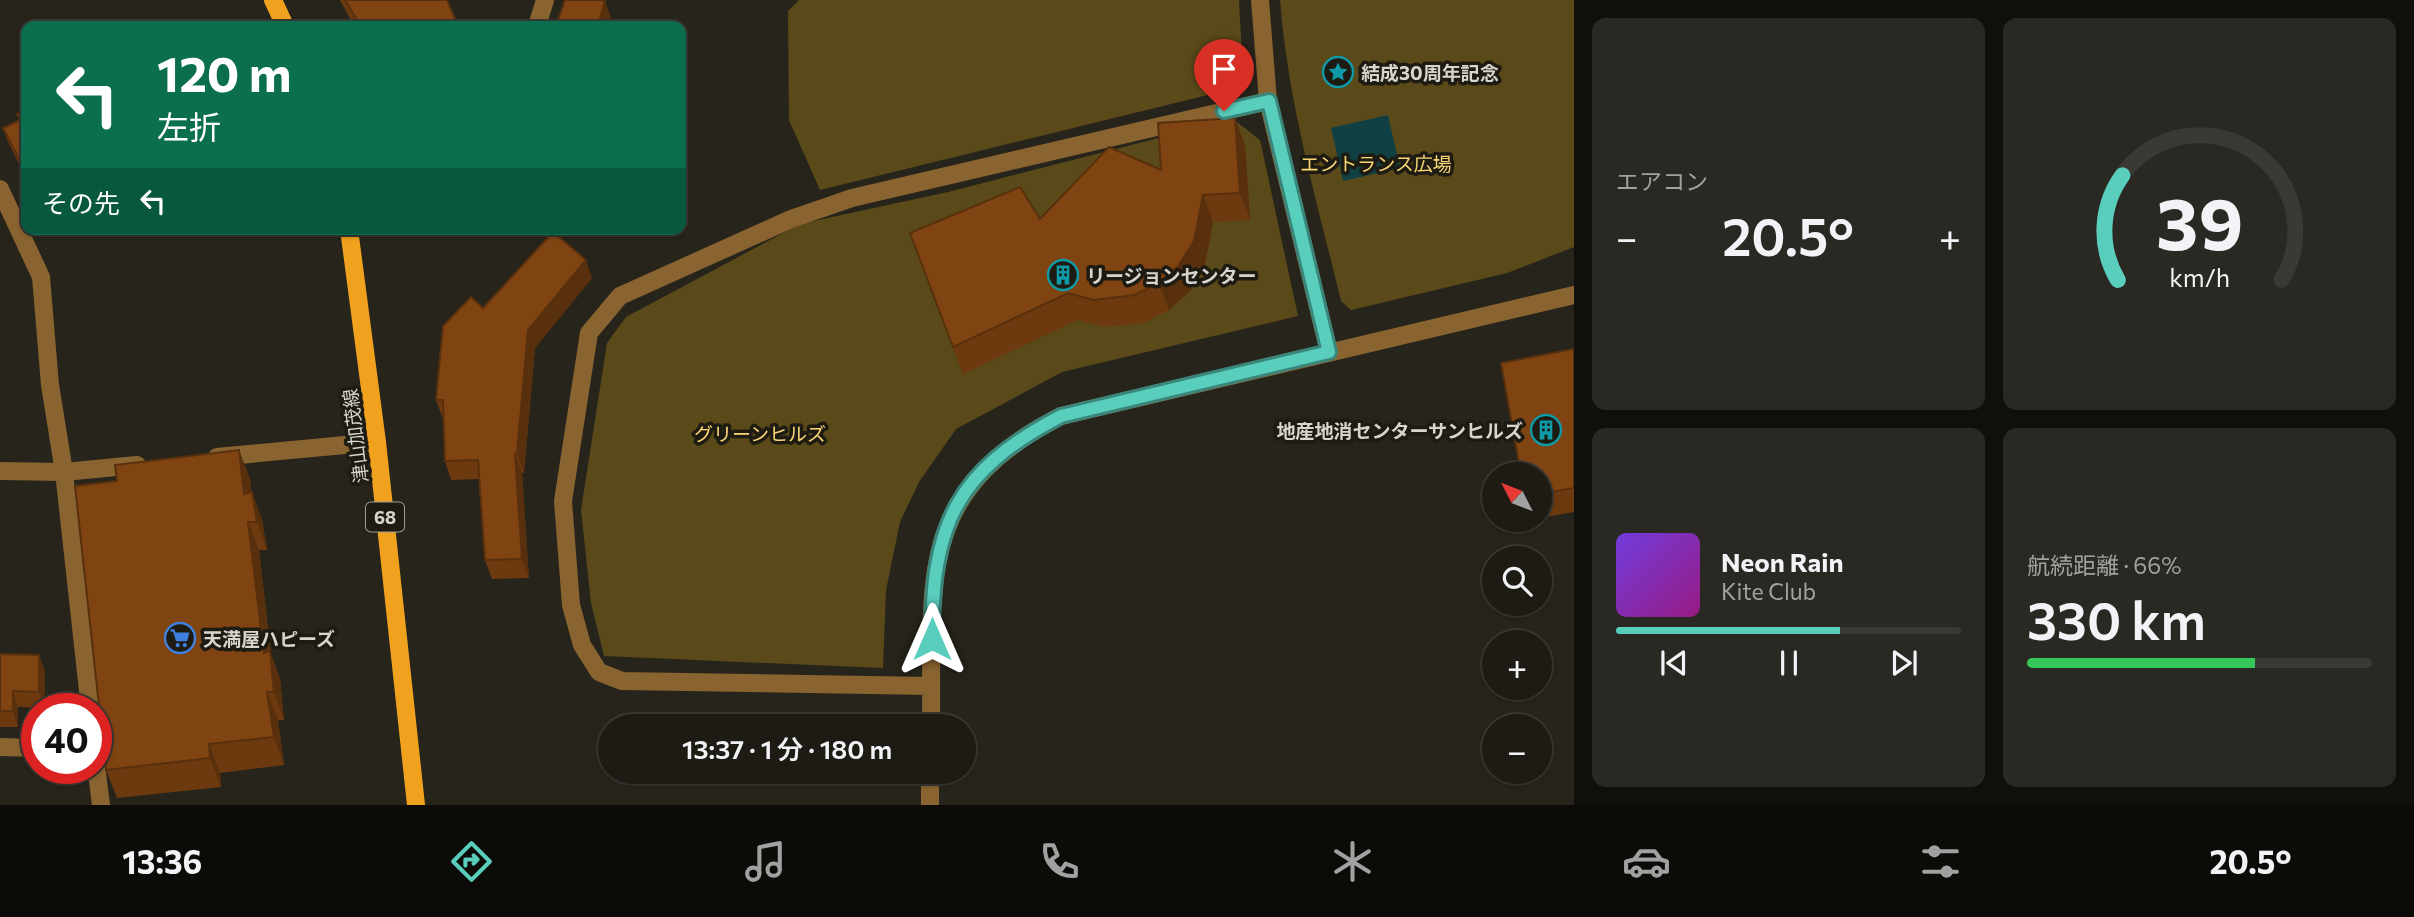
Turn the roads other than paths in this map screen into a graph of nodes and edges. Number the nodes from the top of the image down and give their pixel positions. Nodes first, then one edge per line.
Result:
1 (272, 0) edge
2 (545, 0) edge
3 (1260, 0) edge
4 (282, 21) edge
5 (539, 21) edge
6 (1269, 101) junction
7 (0, 189) edge
8 (21, 222) edge
9 (26, 235) edge
10 (350, 235) edge
11 (1574, 295) edge
12 (1329, 352) junction
13 (377, 442) junction
14 (200, 459) edge
15 (159, 463) edge
16 (0, 471) edge
17 (64, 472) junction
18 (931, 686) junction
19 (88, 693) edge
20 (931, 714) edge
21 (0, 747) edge
22 (21, 748) edge
23 (98, 784) edge
24 (930, 784) edge
25 (101, 805) edge
26 (416, 805) edge
27 (930, 805) edge

1 - 4 main road
2 - 5 street
3 - 6 street
6 - 12 street
6 - 18 street
7 - 8 street
9 - 17 street
10 - 13 main road, 津山加茂線 / 68
11 - 12 street
12 - 18 street
13 - 14 street
13 - 26 main road, 津山加茂線 / 68
15 - 17 street
16 - 17 street
17 - 19 street
18 - 20 street
21 - 22 street
23 - 25 street
24 - 27 street

